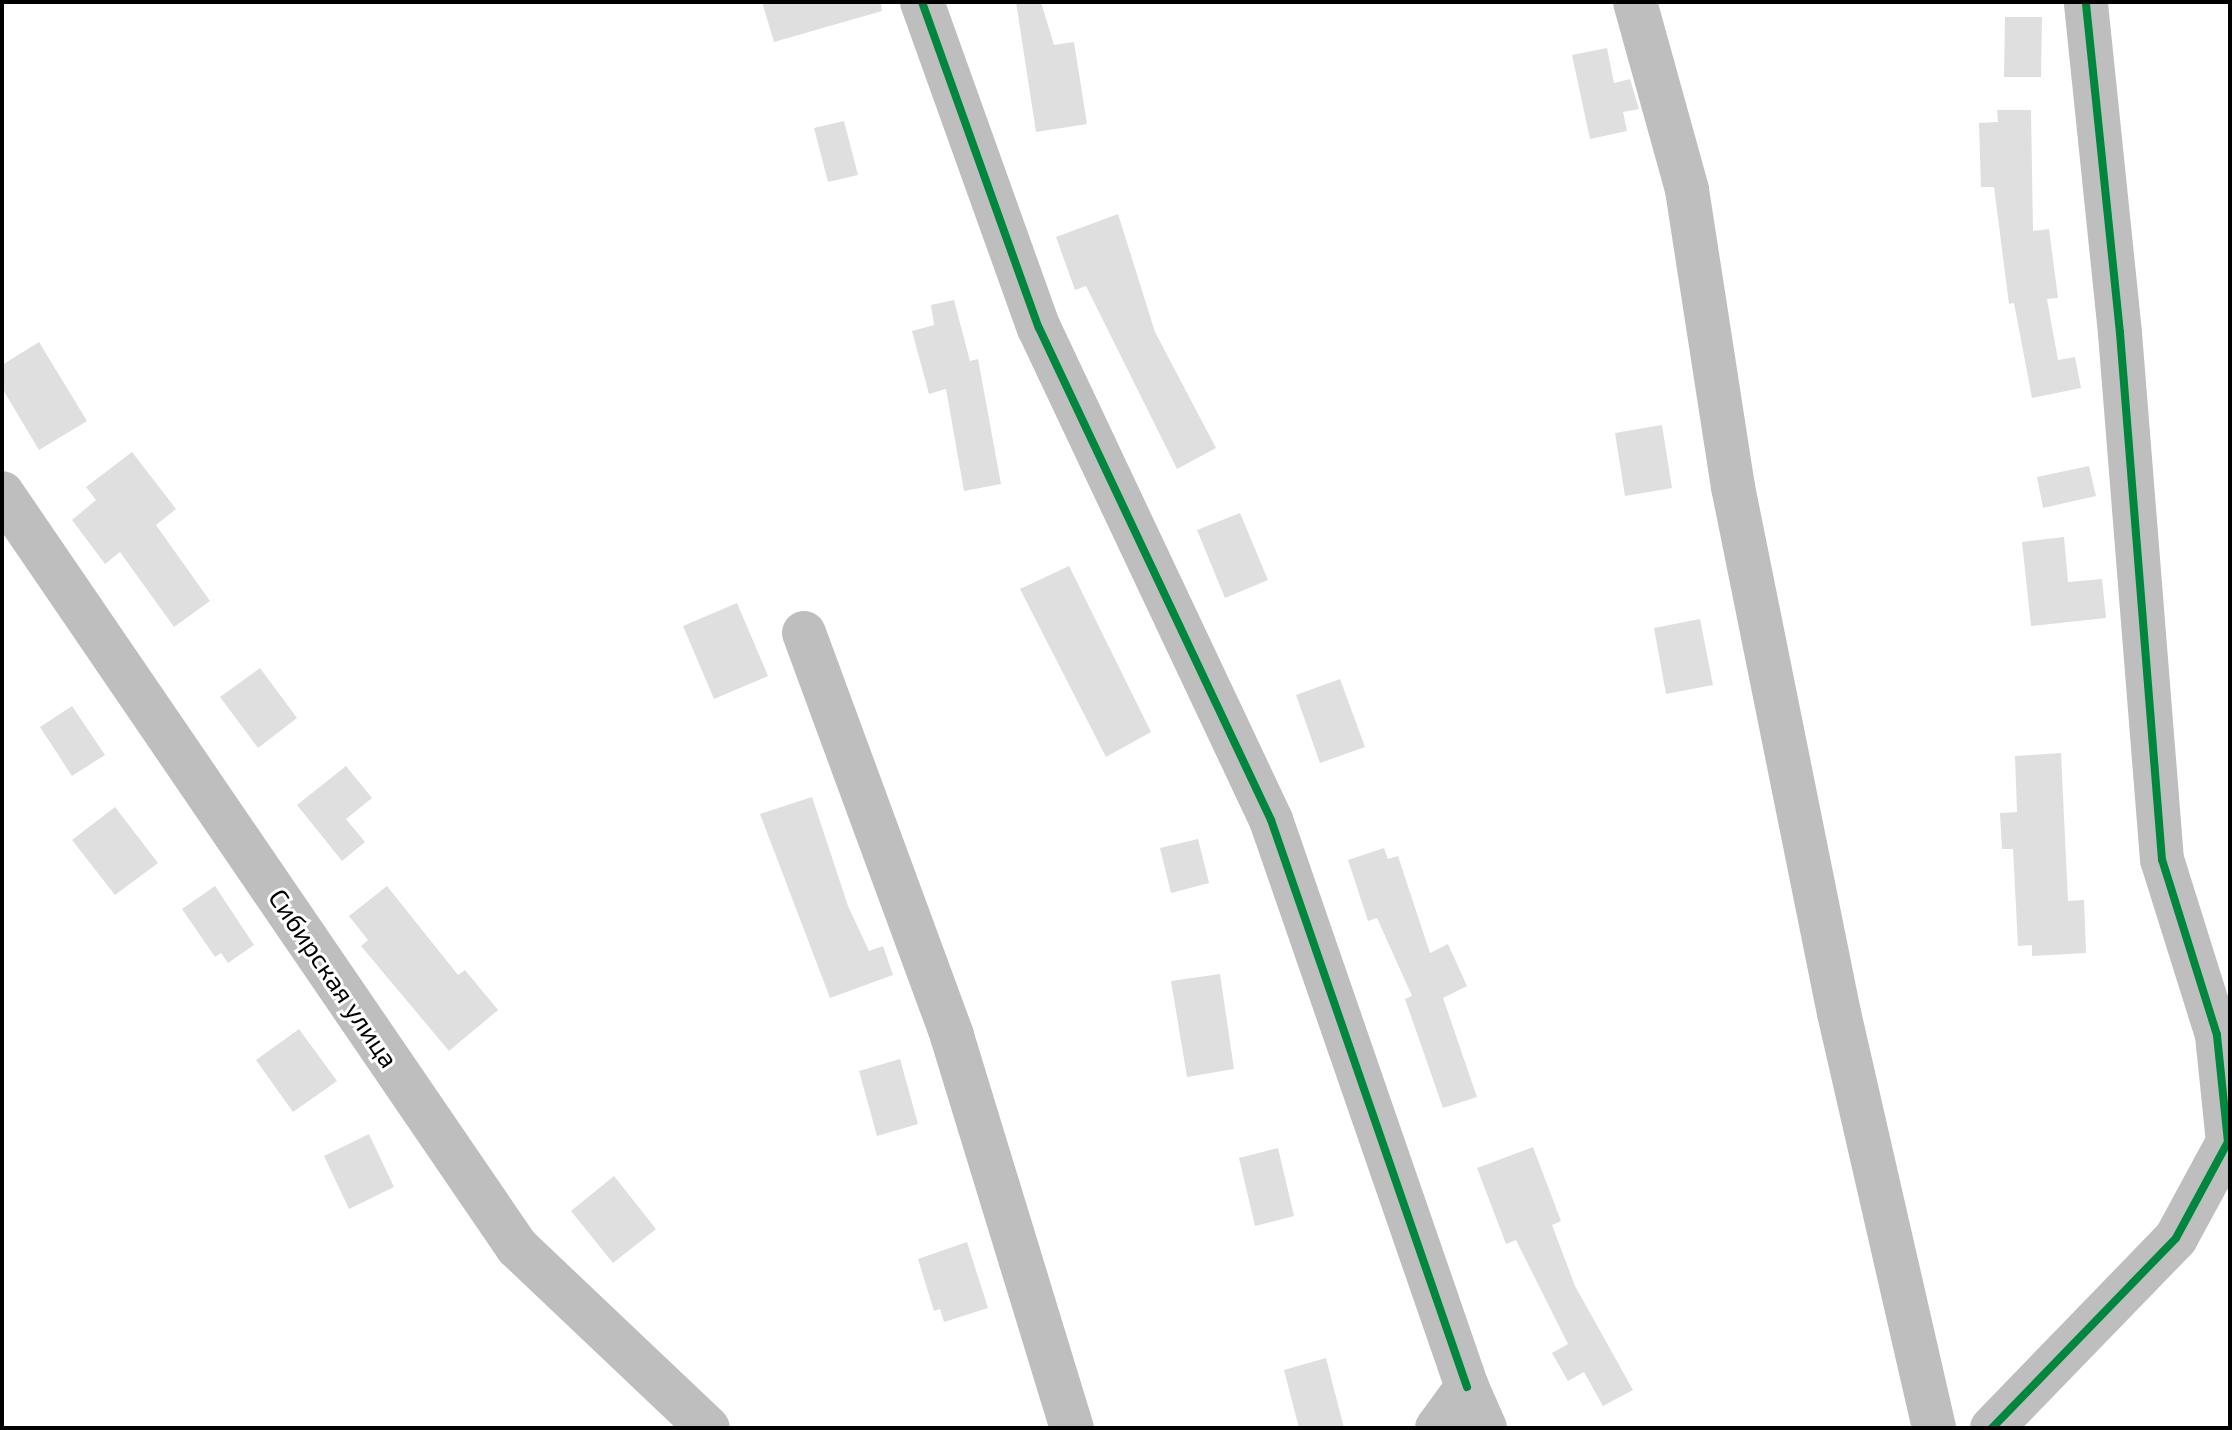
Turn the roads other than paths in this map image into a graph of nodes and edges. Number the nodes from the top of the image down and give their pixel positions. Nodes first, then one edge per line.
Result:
1 (922, 2) edge
2 (1635, 2) edge
3 (2086, 2) edge
4 (2, 493) edge
5 (804, 633) dead end
6 (1467, 1387) junction
7 (708, 1428) edge
8 (1072, 1428) edge
9 (1437, 1428) edge
10 (1485, 1428) edge
11 (1934, 1428) edge
12 (1992, 1428) edge

1 - 6 street
2 - 11 street
3 - 12 street
4 - 7 street, Сибирская улица
5 - 8 street
6 - 9 street
6 - 10 street

